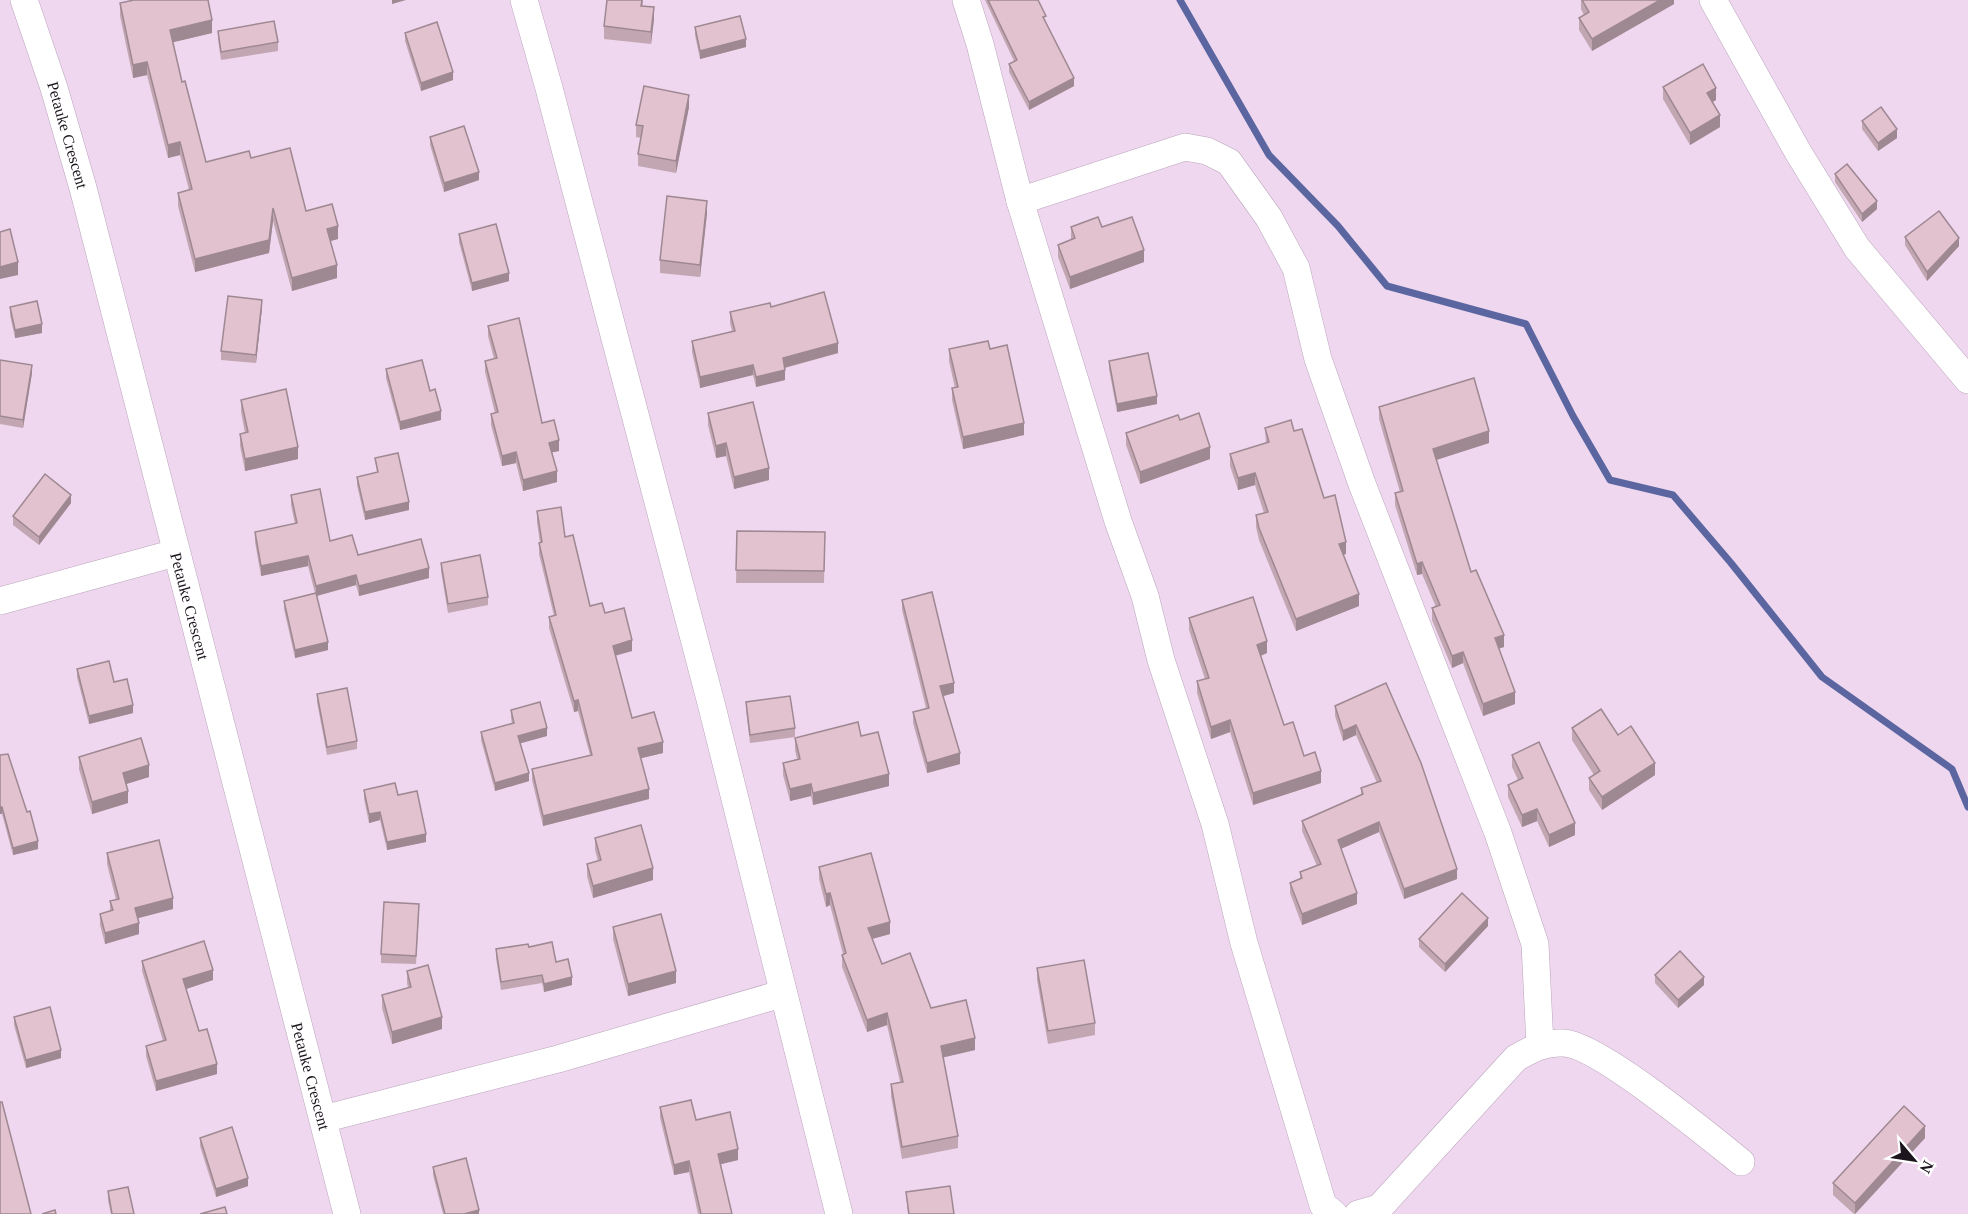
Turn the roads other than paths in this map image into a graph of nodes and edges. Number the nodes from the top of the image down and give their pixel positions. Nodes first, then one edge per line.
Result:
1 (24, 0) edge
2 (524, 0) edge
3 (966, 0) edge
4 (1713, 0) edge
5 (1020, 201) junction
6 (1968, 380) edge
7 (175, 553) junction
8 (0, 601) edge
9 (782, 994) junction
10 (1540, 1045) junction
11 (323, 1119) junction
12 (1741, 1162) dead end
13 (347, 1214) edge
14 (839, 1214) edge
15 (1334, 1214) edge
16 (1358, 1214) edge

1 - 7 street, Petauke Crescent
2 - 9 street
3 - 5 street
4 - 6 street
5 - 10 street
5 - 15 street
7 - 8 street
7 - 11 street, Petauke Crescent
9 - 11 street
9 - 14 street
10 - 12 street
10 - 16 street
11 - 13 street, Petauke Crescent

